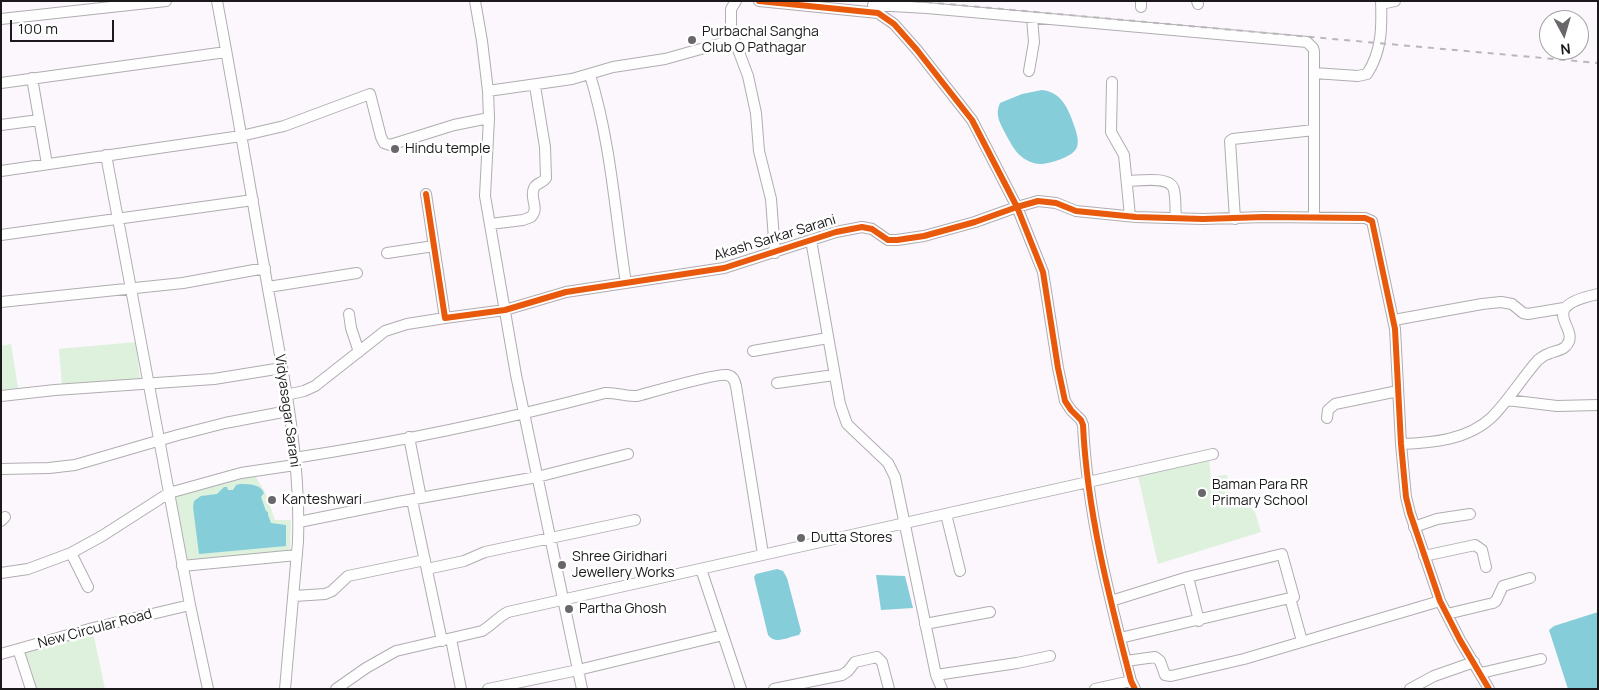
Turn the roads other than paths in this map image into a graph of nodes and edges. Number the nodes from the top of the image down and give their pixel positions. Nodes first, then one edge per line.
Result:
1 (166, 1) edge
2 (217, 1) edge
3 (475, 1) edge
4 (736, 1) edge
5 (759, 1) edge
6 (1381, 1) edge
7 (1395, 1) edge
8 (101, 5) edge
9 (873, 6) edge
10 (1032, 18) junction
11 (1, 19) edge
12 (733, 40) junction
13 (226, 52) junction
14 (1029, 72) dead end
15 (1314, 73) junction
16 (590, 75) junction
17 (32, 78) junction
18 (1112, 82) dead end
19 (1, 83) edge
20 (535, 86) junction
21 (488, 91) junction
22 (489, 118) junction
23 (39, 120) junction
24 (1, 125) edge
25 (1314, 130) junction
26 (241, 136) junction
27 (106, 156) junction
28 (47, 164) junction
29 (1, 171) edge
30 (1127, 181) junction
31 (426, 194) dead end
32 (253, 200) junction
33 (1016, 207) junction
34 (1130, 216) junction
35 (1176, 218) junction
36 (1314, 218) junction
37 (1235, 219) junction
38 (118, 220) junction
39 (490, 224) junction
40 (1, 235) edge
41 (811, 240) junction
42 (434, 246) junction
43 (387, 253) dead end
44 (775, 253) junction
45 (265, 268) junction
46 (356, 273) dead end
47 (626, 283) junction
48 (268, 287) junction
49 (132, 289) junction
50 (1598, 294) edge
51 (1, 302) edge
52 (1564, 308) junction
53 (505, 310) junction
54 (349, 314) dead end
55 (445, 318) junction
56 (1394, 320) junction
57 (828, 338) junction
58 (753, 351) dead end
59 (359, 352) junction
60 (282, 368) junction
61 (834, 376) junction
62 (149, 383) junction
63 (777, 384) dead end
64 (1398, 391) junction
65 (286, 395) junction
66 (1, 396) edge
67 (1507, 400) junction
68 (1598, 406) edge
69 (288, 411) junction
70 (524, 414) junction
71 (1326, 418) dead end
72 (409, 437) junction
73 (160, 440) junction
74 (1401, 444) junction
75 (628, 454) dead end
76 (1213, 454) dead end
77 (295, 461) junction
78 (1, 469) edge
79 (537, 477) junction
80 (1088, 483) junction
81 (169, 493) junction
82 (417, 499) junction
83 (946, 514) junction
84 (1470, 514) dead end
85 (634, 520) dead end
86 (905, 522) junction
87 (298, 524) junction
88 (1414, 526) junction
89 (549, 537) junction
90 (71, 553) junction
91 (763, 554) junction
92 (297, 556) junction
93 (1424, 556) junction
94 (426, 565) junction
95 (182, 566) junction
96 (1486, 567) dead end
97 (701, 568) junction
98 (960, 571) dead end
99 (1, 573) edge
100 (1188, 577) junction
101 (1530, 578) dead end
102 (88, 587) dead end
103 (294, 596) junction
104 (1290, 598) junction
105 (563, 600) junction
106 (1111, 600) junction
107 (1440, 601) junction
108 (190, 605) junction
109 (990, 612) dead end
110 (1447, 614) junction
111 (1199, 621) junction
112 (926, 624) junction
113 (723, 635) junction
114 (1120, 638) junction
115 (447, 640) junction
116 (1302, 641) junction
117 (18, 649) junction
118 (1, 654) edge
119 (1050, 656) dead end
120 (1541, 660) dead end
121 (1126, 661) junction
122 (1474, 662) junction
123 (578, 670) junction
124 (1480, 673) junction
125 (936, 675) junction
126 (1133, 685) edge
127 (31, 689) edge
128 (208, 689) edge
129 (285, 689) edge
130 (336, 689) edge
131 (460, 689) edge
132 (488, 689) edge
133 (582, 689) edge
134 (740, 689) edge
135 (774, 689) edge
136 (889, 689) edge
137 (942, 689) edge
138 (1095, 689) edge
139 (1410, 689) edge
140 (1489, 689) edge

1 - 8 street
2 - 13 street, Vidyasagar Sarani
3 - 21 street
4 - 12 street
5 - 9 street
6 - 7 street
6 - 15 street
8 - 11 street
9 - 10 street
9 - 33 street
10 - 14 street
10 - 15 street
12 - 16 street
12 - 44 street
13 - 17 street
13 - 26 street, Vidyasagar Sarani
15 - 25 street
16 - 20 street
16 - 47 street
17 - 19 street
17 - 23 street
18 - 30 street
20 - 21 street
20 - 39 street
21 - 22 street
22 - 26 street
22 - 39 street
23 - 24 street
23 - 28 street
25 - 36 street
25 - 37 street
26 - 27 street
26 - 32 street, Vidyasagar Sarani
27 - 28 street
27 - 38 street
28 - 29 street
30 - 34 street
30 - 35 street
31 - 42 street
32 - 38 street
32 - 45 street, Vidyasagar Sarani
33 - 34 street, Akash Sarkar Sarani
33 - 41 street, Akash Sarkar Sarani
33 - 80 street
34 - 35 street, Akash Sarkar Sarani
35 - 37 street, Akash Sarkar Sarani
36 - 37 street, Akash Sarkar Sarani
36 - 56 street, Akash Sarkar Sarani
38 - 40 street
38 - 49 street
39 - 53 street
41 - 44 street, Akash Sarkar Sarani
41 - 57 street
42 - 43 street
42 - 55 street
44 - 47 street, Akash Sarkar Sarani
45 - 48 street, Vidyasagar Sarani
45 - 49 street
46 - 48 street
47 - 53 street, Akash Sarkar Sarani
48 - 60 street, Vidyasagar Sarani
49 - 51 street
49 - 62 street
50 - 52 street
52 - 56 street
52 - 67 street
53 - 55 street, Akash Sarkar Sarani
53 - 70 street
54 - 59 street
55 - 59 street, Akash Sarkar Sarani
56 - 64 street
57 - 58 street
57 - 61 street
59 - 65 street, Akash Sarkar Sarani
60 - 62 street
60 - 65 street, Vidyasagar Sarani
61 - 63 street
61 - 86 street
62 - 66 street
62 - 73 street
64 - 71 street
64 - 74 street
65 - 69 street, Vidyasagar Sarani
67 - 68 street
67 - 74 street
69 - 73 street
69 - 77 street, Vidyasagar Sarani
70 - 72 street
70 - 79 street
70 - 91 street
72 - 77 street
72 - 82 street
73 - 78 street
73 - 81 street
74 - 88 street
75 - 79 street
76 - 80 street
77 - 81 street
77 - 87 street, Vidyasagar Sarani
79 - 82 street
79 - 89 street
80 - 83 street
80 - 106 street
81 - 90 street
81 - 95 street
82 - 87 street
82 - 94 street
83 - 86 street
83 - 98 street
84 - 88 street
85 - 89 street
86 - 91 street
86 - 112 street
87 - 92 street, Vidyasagar Sarani
88 - 93 street
89 - 94 street
89 - 105 street
90 - 99 street
90 - 102 street
91 - 97 street
92 - 95 street
92 - 103 street, Vidyasagar Sarani
93 - 96 street
93 - 107 street
94 - 103 street
94 - 115 street
95 - 108 street
97 - 105 street
97 - 113 street
100 - 104 street
100 - 106 street
100 - 111 street
101 - 110 street
103 - 129 street, Vidyasagar Sarani
104 - 111 street
104 - 116 street
105 - 115 street
105 - 123 street
106 - 114 street
107 - 110 street
107 - 116 street
108 - 117 street, New Circular Road
108 - 128 street
109 - 112 street
110 - 122 street
111 - 114 street
112 - 125 street
113 - 123 street
113 - 134 street
114 - 121 street
115 - 130 street
115 - 131 street
116 - 121 street
117 - 118 street, New Circular Road
117 - 127 street
119 - 125 street
120 - 124 street
121 - 126 street
122 - 124 street
122 - 139 street
123 - 132 street
123 - 133 street
124 - 140 street
125 - 137 street
126 - 138 street
135 - 136 street

